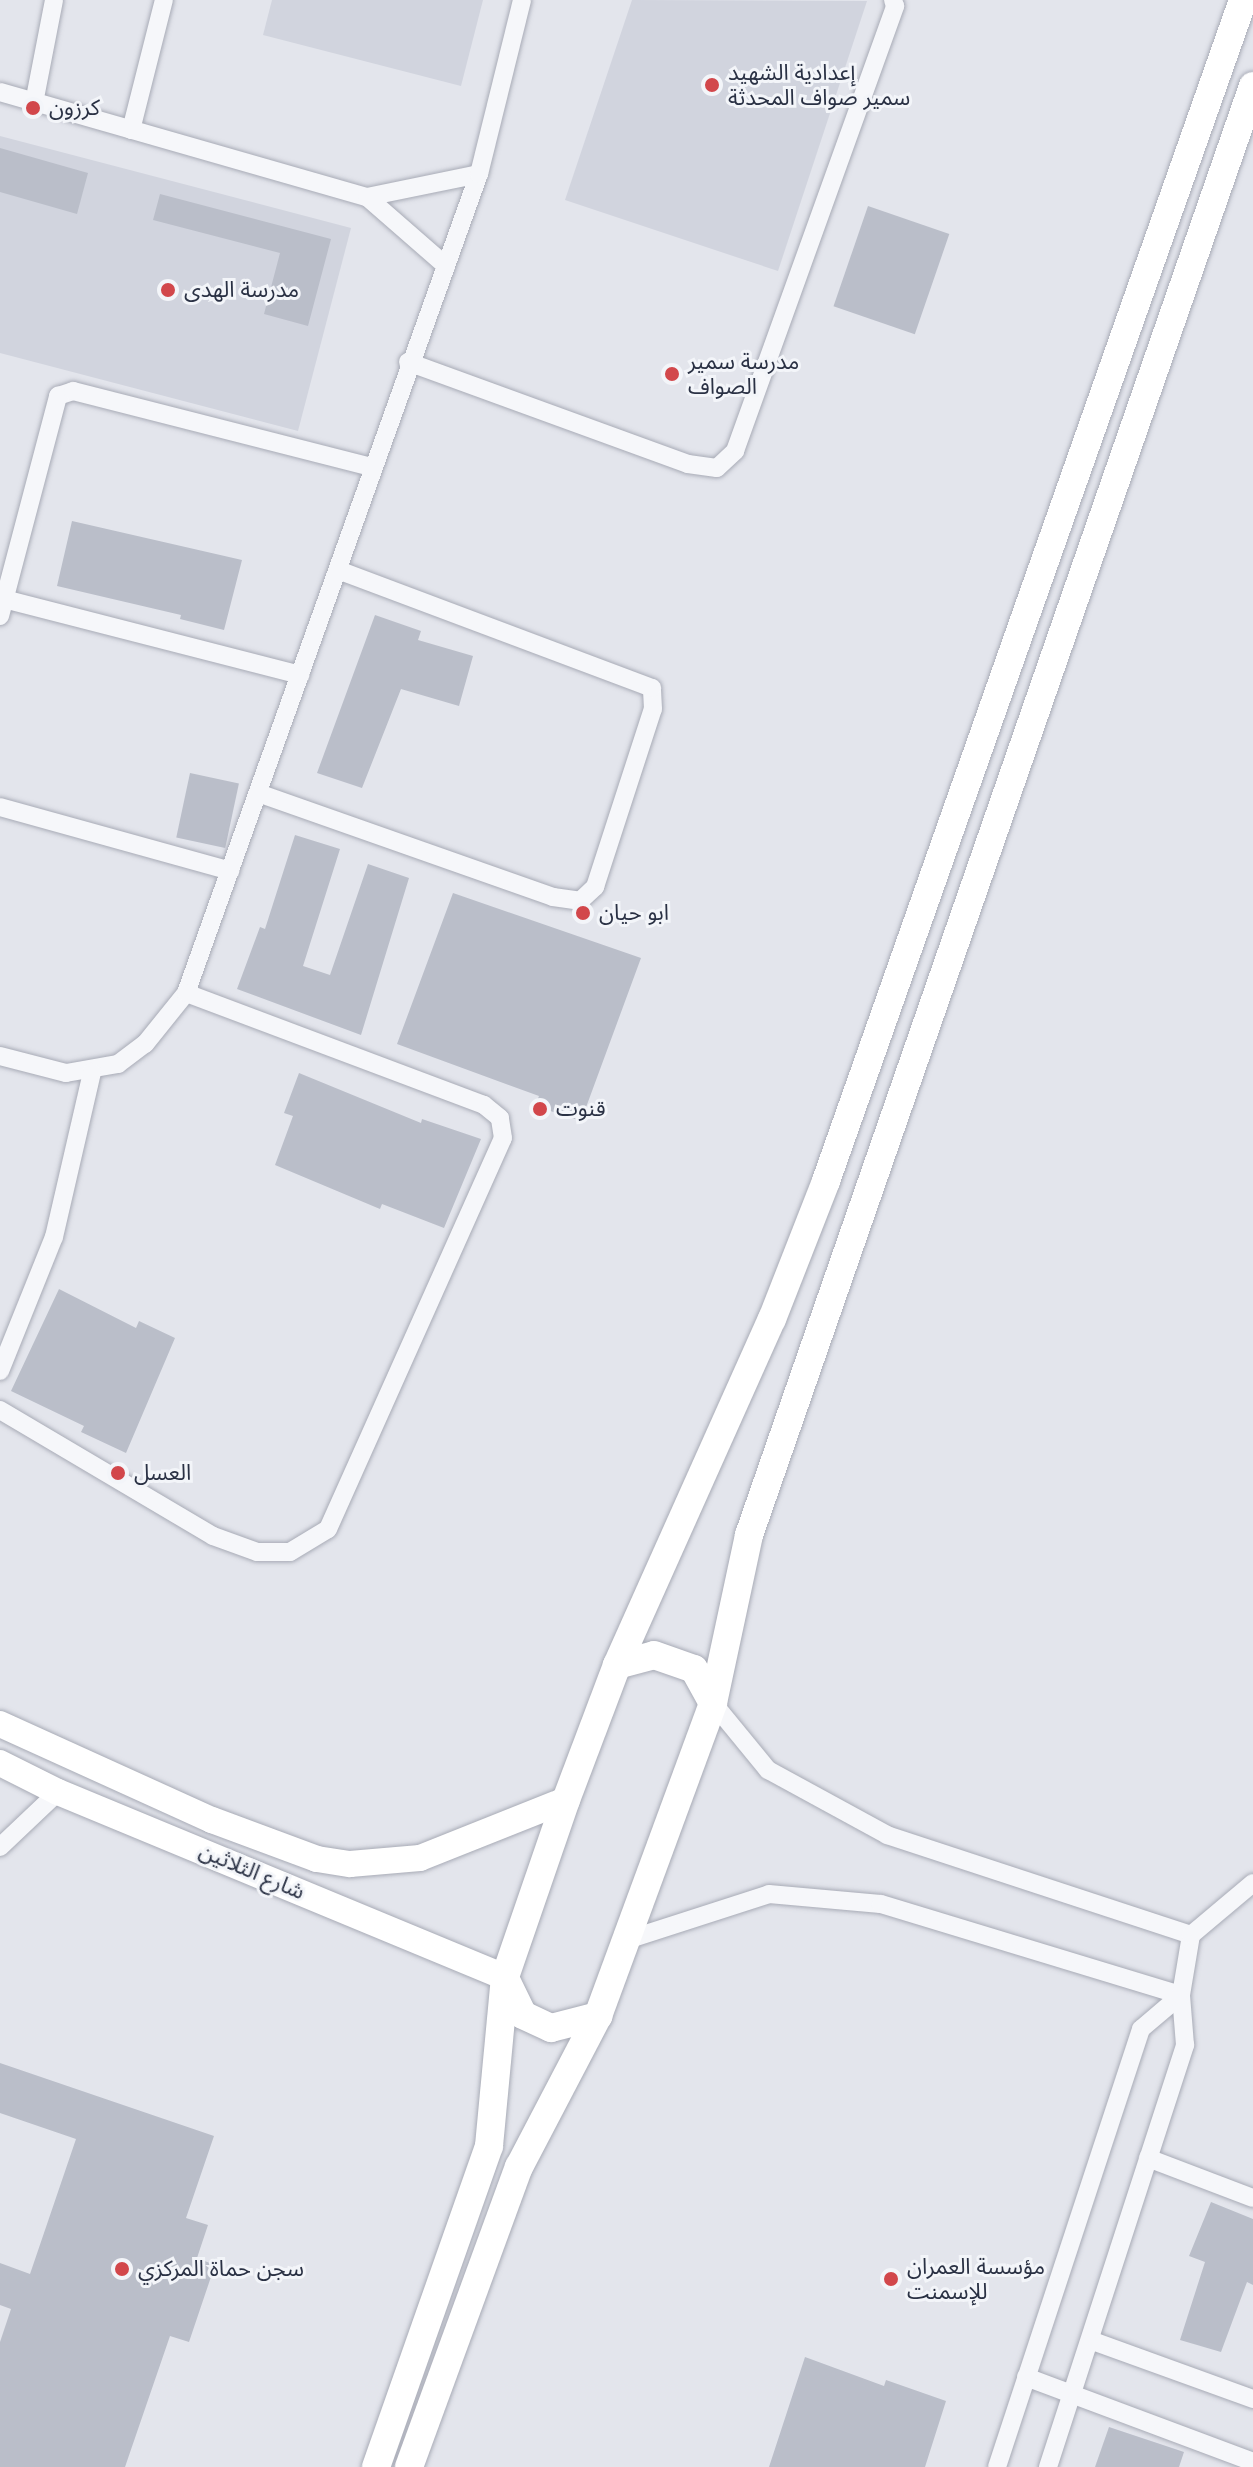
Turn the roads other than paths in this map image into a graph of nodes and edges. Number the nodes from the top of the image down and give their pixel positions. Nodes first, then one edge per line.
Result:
1 (54, 0) edge
2 (164, 0) edge
3 (522, 0) edge
4 (893, 0) edge
5 (1243, 0) edge
6 (1253, 86) edge
7 (0, 92) edge
8 (34, 103) junction
9 (131, 130) junction
10 (479, 174) junction
11 (367, 197) junction
12 (446, 266) junction
13 (408, 362) junction
14 (372, 467) junction
15 (338, 570) junction
16 (2, 608) edge
17 (300, 675) junction
18 (258, 793) junction
19 (0, 807) edge
20 (230, 871) junction
21 (186, 993) junction
22 (0, 1056) edge
23 (92, 1072) junction
24 (0, 1371) edge
25 (0, 1410) edge
26 (617, 1665) junction
27 (713, 1703) junction
28 (0, 1724) edge
29 (0, 1763) edge
30 (58, 1792) junction
31 (566, 1800) junction
32 (0, 1847) edge
33 (1253, 1883) edge
34 (1191, 1935) junction
35 (627, 1940) junction
36 (505, 1977) junction
37 (1181, 1995) junction
38 (598, 2016) junction
39 (1148, 2158) junction
40 (1253, 2198) edge
41 (1090, 2340) junction
42 (1026, 2377) junction
43 (1072, 2394) junction
44 (1253, 2399) edge
45 (1253, 2462) edge
46 (376, 2467) edge
47 (409, 2467) edge
48 (997, 2467) edge
49 (1048, 2467) edge

1 - 8 street
2 - 9 street
3 - 10 street
4 - 13 street
5 - 26 main road
6 - 27 main road
7 - 8 street
8 - 9 street
9 - 11 street
10 - 11 street
10 - 12 street
11 - 12 street
12 - 13 street
13 - 14 street
14 - 15 street
14 - 16 street
15 - 17 street
15 - 18 street
16 - 17 street
17 - 18 street
18 - 20 street
19 - 20 street
20 - 21 street
21 - 23 street
21 - 25 street
22 - 23 street
23 - 24 street
26 - 27 main road
26 - 31 main road
27 - 34 street
27 - 35 main road
28 - 31 main road
29 - 30 main road, شارع الثلاثين
30 - 32 street
30 - 36 main road, شارع الثلاثين
31 - 36 main road
33 - 34 street
34 - 37 street
35 - 37 street
35 - 38 main road
36 - 38 main road
36 - 46 main road
37 - 39 street
37 - 42 street
38 - 47 main road
39 - 40 street
39 - 41 street
41 - 43 street
41 - 44 street
42 - 43 street
42 - 48 street
43 - 45 street
43 - 49 street

